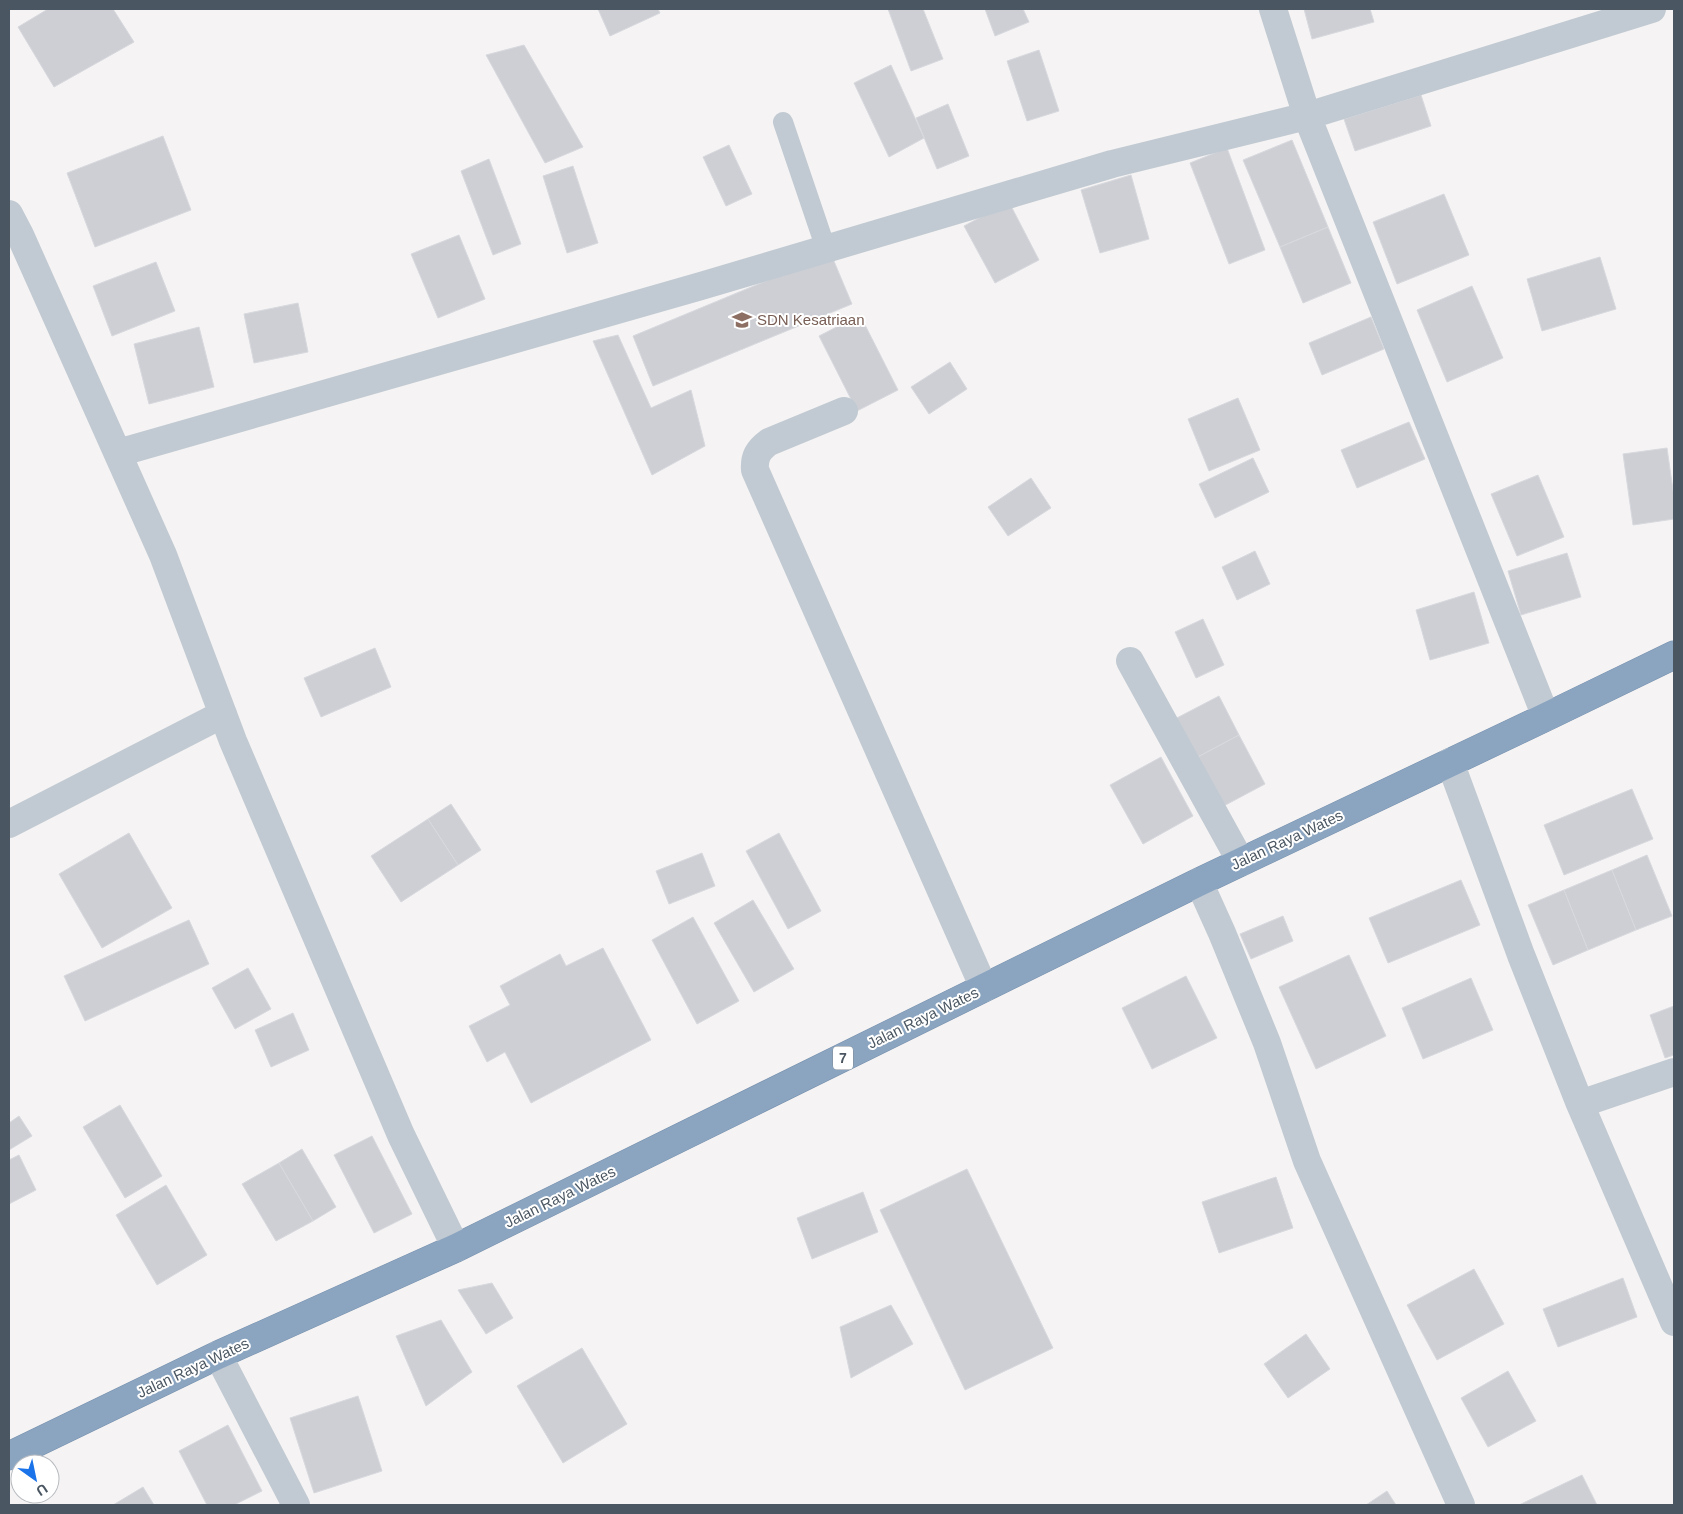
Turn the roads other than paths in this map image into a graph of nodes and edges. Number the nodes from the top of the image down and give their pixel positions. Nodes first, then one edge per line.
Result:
1 (1273, 9) edge
2 (1652, 9) edge
3 (1306, 116) junction
4 (783, 122) dead end
5 (9, 214) edge
6 (826, 249) junction
7 (844, 411) dead end
8 (118, 453) junction
9 (1674, 655) edge
10 (1130, 661) dead end
11 (223, 714) junction
12 (1546, 717) junction
13 (1450, 762) junction
14 (9, 824) edge
15 (1241, 862) junction
16 (1199, 882) junction
17 (984, 988) junction
18 (1674, 1072) edge
19 (1580, 1104) junction
20 (456, 1248) junction
21 (1674, 1322) edge
22 (218, 1355) junction
23 (9, 1456) edge
24 (296, 1505) edge
25 (1461, 1505) edge

1 - 3 street
2 - 3 street
3 - 6 street
3 - 12 street
4 - 6 lane
5 - 8 street
6 - 8 street
7 - 17 street
8 - 11 street
9 - 12 highway, Jalan Raya Wates / 7
10 - 15 street
11 - 14 street
11 - 20 street
12 - 13 highway, Jalan Raya Wates / 7
13 - 15 highway, Jalan Raya Wates / 7
13 - 19 street
15 - 16 highway, Jalan Raya Wates / 7
16 - 17 highway, Jalan Raya Wates / 7
16 - 25 street
17 - 20 highway, Jalan Raya Wates / 7
18 - 19 street
19 - 21 street
20 - 22 highway, Jalan Raya Wates / 7
22 - 23 highway, Jalan Raya Wates / 7
22 - 24 street

